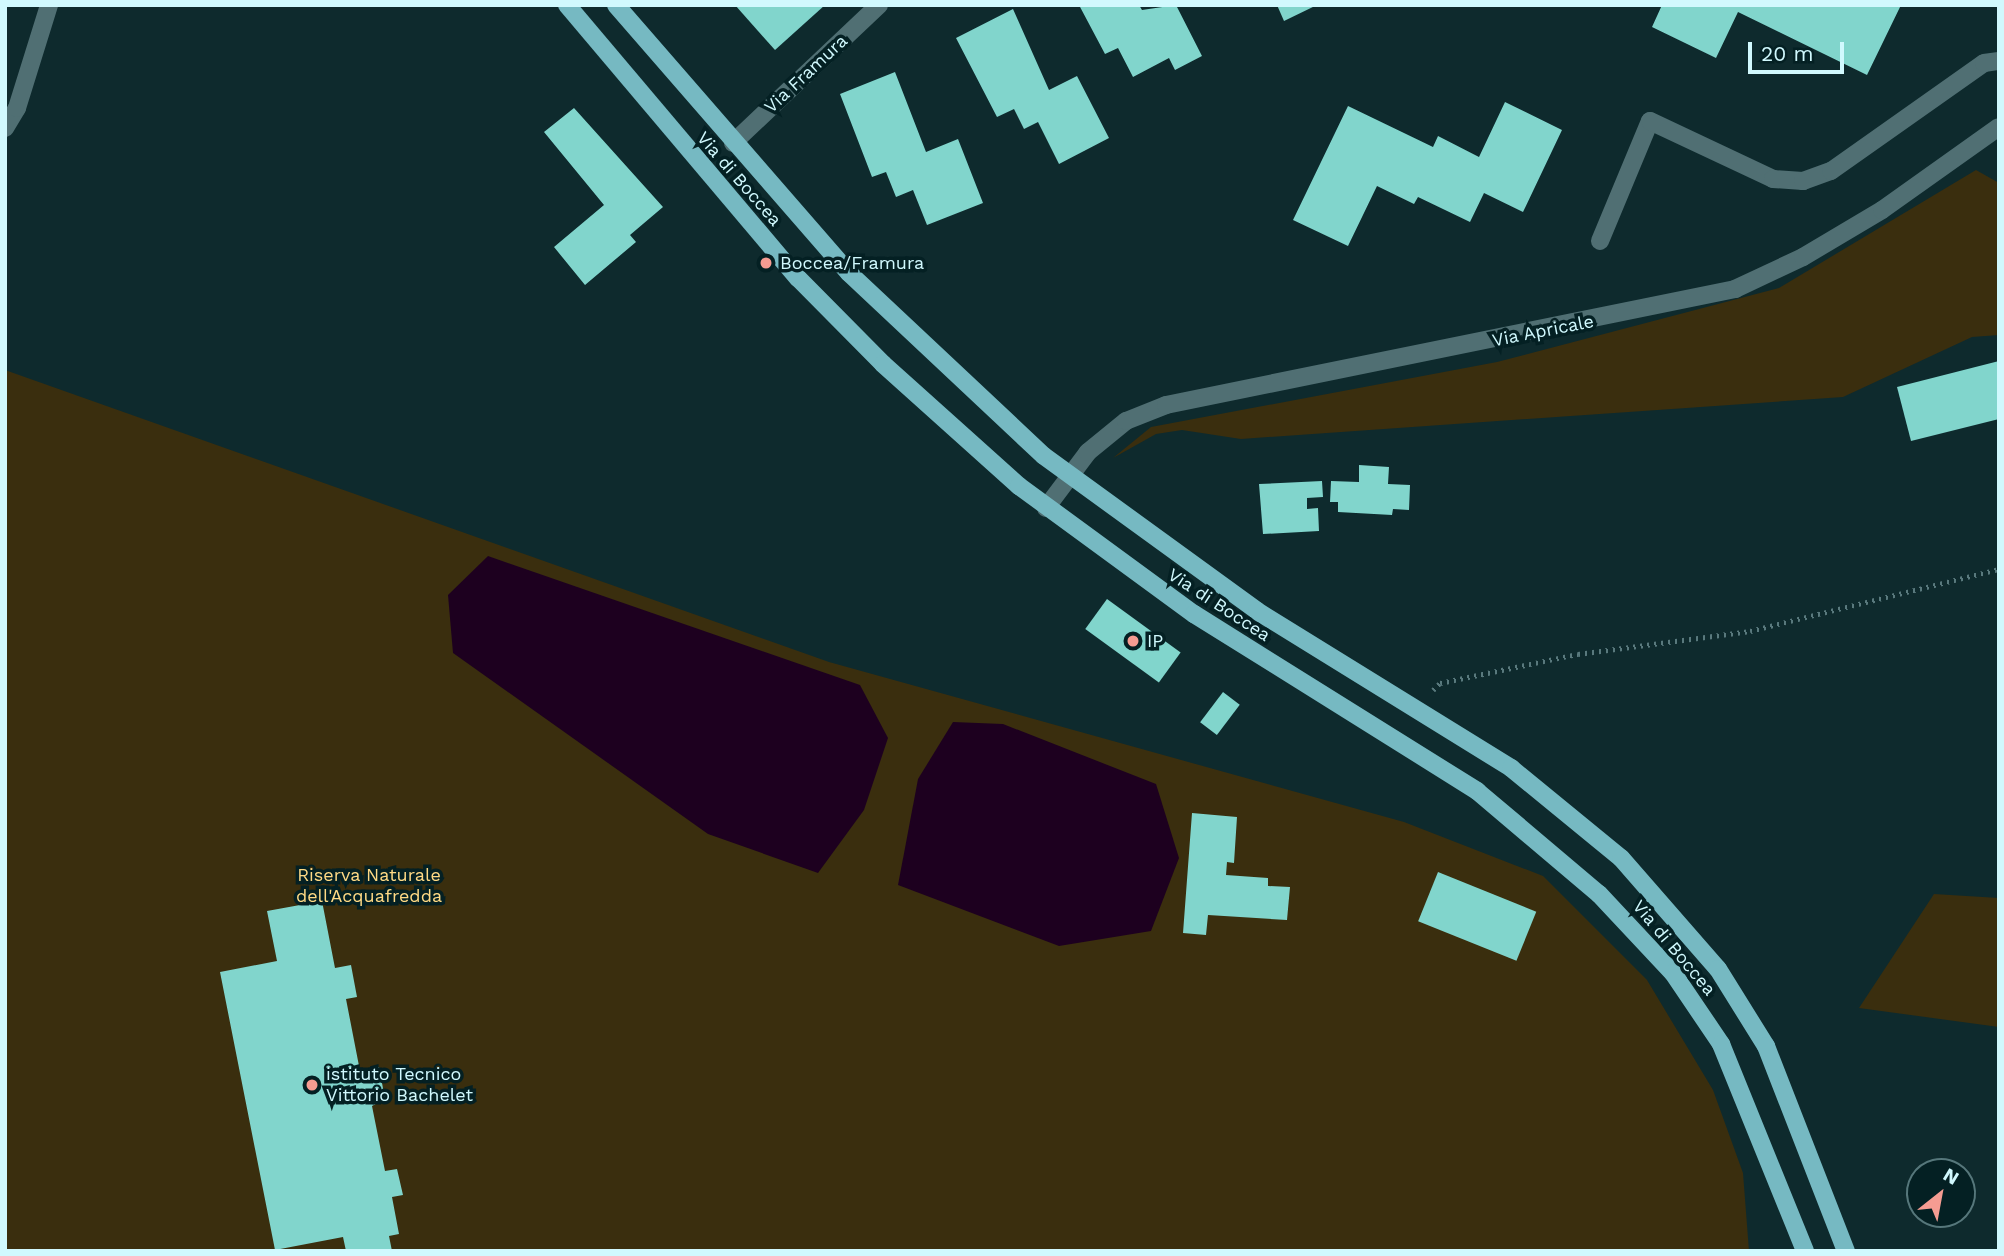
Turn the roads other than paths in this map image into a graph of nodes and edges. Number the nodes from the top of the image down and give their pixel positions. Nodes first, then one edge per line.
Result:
1 (49, 5) edge
2 (567, 5) edge
3 (616, 5) edge
4 (879, 5) edge
5 (1999, 61) edge
6 (1999, 127) edge
7 (5, 128) edge
8 (733, 143) junction
9 (1600, 242) dead end
10 (1070, 477) junction
11 (1046, 509) junction
12 (1805, 1251) edge
13 (1846, 1251) edge

1 - 7 street
2 - 11 main road, Via di Boccea
3 - 8 main road, Via di Boccea
4 - 8 street, Via Framura
5 - 9 street
6 - 10 street, Via Apricale
8 - 10 main road, Via di Boccea
10 - 11 street, Via Apricale
10 - 13 main road, Via di Boccea
11 - 12 main road, Via di Boccea

